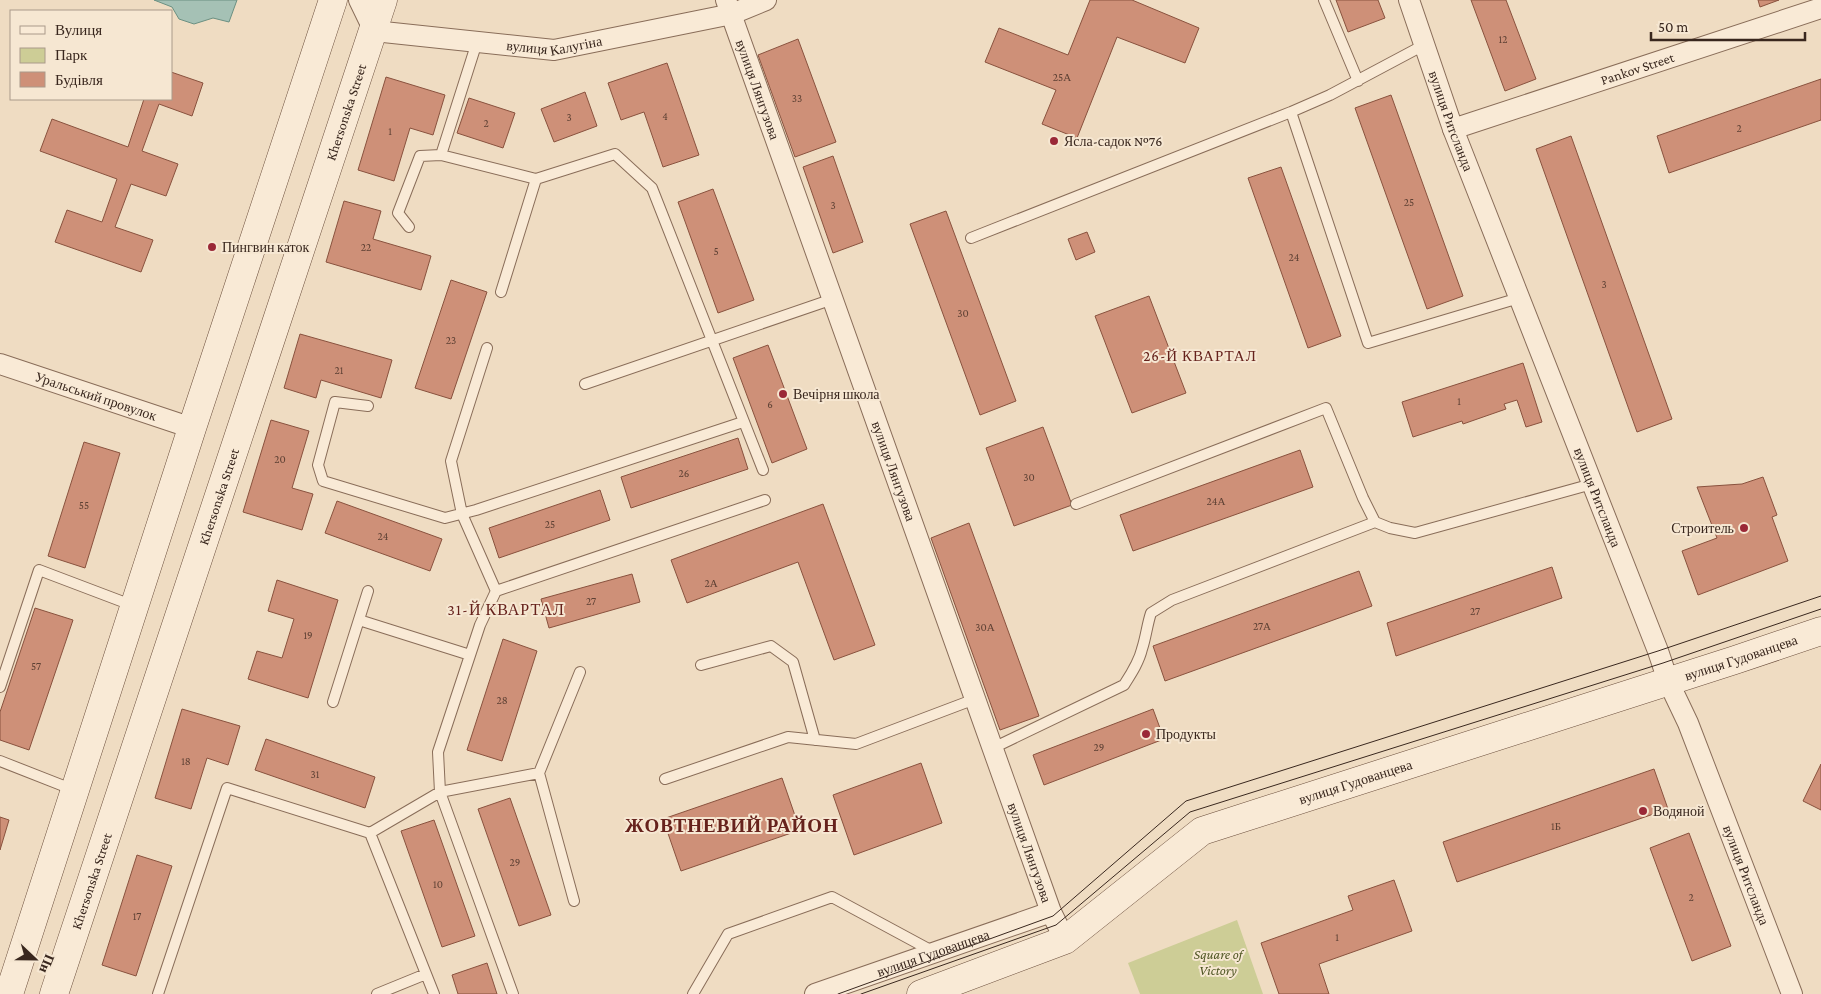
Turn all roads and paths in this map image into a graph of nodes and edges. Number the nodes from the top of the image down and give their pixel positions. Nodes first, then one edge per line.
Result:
1 (332, 0) edge
2 (359, 0) edge
3 (383, 0) edge
4 (766, 0) edge
5 (1324, 0) edge
6 (1409, 0) edge
7 (729, 7) edge
8 (1821, 8) edge
9 (374, 31) junction
10 (477, 42) junction
11 (1424, 45) junction
12 (1358, 81) junction
13 (1291, 112) junction
14 (1453, 129) junction
15 (441, 155) junction
16 (536, 179) junction
17 (409, 227) dead end
18 (971, 238) dead end
19 (501, 292) dead end
20 (1519, 298) junction
21 (833, 299) junction
22 (711, 341) junction
23 (487, 348) dead end
24 (0, 364) edge
25 (586, 384) dead end
26 (368, 406) dead end
27 (743, 422) junction
28 (192, 428) junction
29 (763, 470) dead end
30 (1592, 484) junction
31 (765, 500) dead end
32 (1076, 504) dead end
33 (462, 514) junction
34 (1375, 522) junction
35 (368, 591) dead end
36 (496, 591) junction
37 (134, 606) junction
38 (359, 620) junction
39 (1821, 631) edge
40 (470, 655) junction
41 (701, 665) dead end
42 (580, 672) dead end
43 (1668, 681) junction
44 (0, 687) edge
45 (975, 699) junction
46 (332, 702) dead end
47 (815, 740) junction
48 (993, 748) junction
49 (0, 761) edge
50 (539, 773) junction
51 (665, 779) dead end
52 (75, 790) junction
53 (440, 792) junction
54 (370, 833) junction
55 (574, 901) dead end
56 (1051, 912) junction
57 (1064, 940) junction
58 (935, 952) junction
59 (426, 974) junction
60 (9, 994) edge
61 (54, 994) edge
62 (158, 994) edge
63 (377, 994) edge
64 (434, 994) edge
65 (513, 994) edge
66 (693, 994) edge
67 (815, 994) edge
68 (921, 994) edge
69 (1792, 994) edge

1 - 28 street
2 - 9 street
3 - 9 street, Khersonska Street
4 - 7 street, вулиця Калугіна
5 - 12 lane
6 - 11 street, вулиця Ритсланда
7 - 10 street, вулиця Калугіна
7 - 21 street, вулиця Лянгузова
8 - 14 street, Pankov Street
9 - 10 street, вулиця Калугіна
9 - 61 street, Khersonska Street
10 - 15 lane
11 - 12 lane
11 - 14 street, вулиця Ритсланда
12 - 13 lane
13 - 18 lane
13 - 20 lane
14 - 20 street, вулиця Ритсланда
15 - 16 lane
15 - 17 lane
16 - 19 lane
16 - 22 lane
20 - 30 street, вулиця Ритсланда
21 - 22 lane
21 - 45 street, вулиця Лянгузова
22 - 25 lane
22 - 27 lane
23 - 33 lane
24 - 28 street, Уральський провулок
26 - 33 lane
27 - 29 lane
27 - 33 lane
28 - 37 street
30 - 34 lane
30 - 43 street, вулиця Ритсланда
31 - 36 lane
32 - 34 lane
33 - 36 lane
34 - 48 lane
35 - 38 lane
36 - 40 lane
37 - 44 lane
37 - 52 street
38 - 40 lane
38 - 46 lane
39 - 43 street, вулиця Гудованцева
40 - 53 lane
41 - 47 lane
42 - 50 lane
43 - 57 street, вулиця Гудованцева
43 - 69 street, вулиця Ритсланда
45 - 47 lane
45 - 48 street, вулиця Лянгузова
47 - 51 lane
48 - 56 street, вулиця Лянгузова
49 - 52 lane
50 - 53 lane
50 - 55 lane
52 - 60 street
53 - 54 lane
53 - 65 lane
54 - 59 lane
54 - 62 lane
56 - 57 street, вулиця Лянгузова
56 - 58 street, вулиця Гудованцева
57 - 68 street, вулиця Гудованцева
58 - 66 lane
58 - 67 street, вулиця Гудованцева
59 - 63 lane
59 - 64 lane

